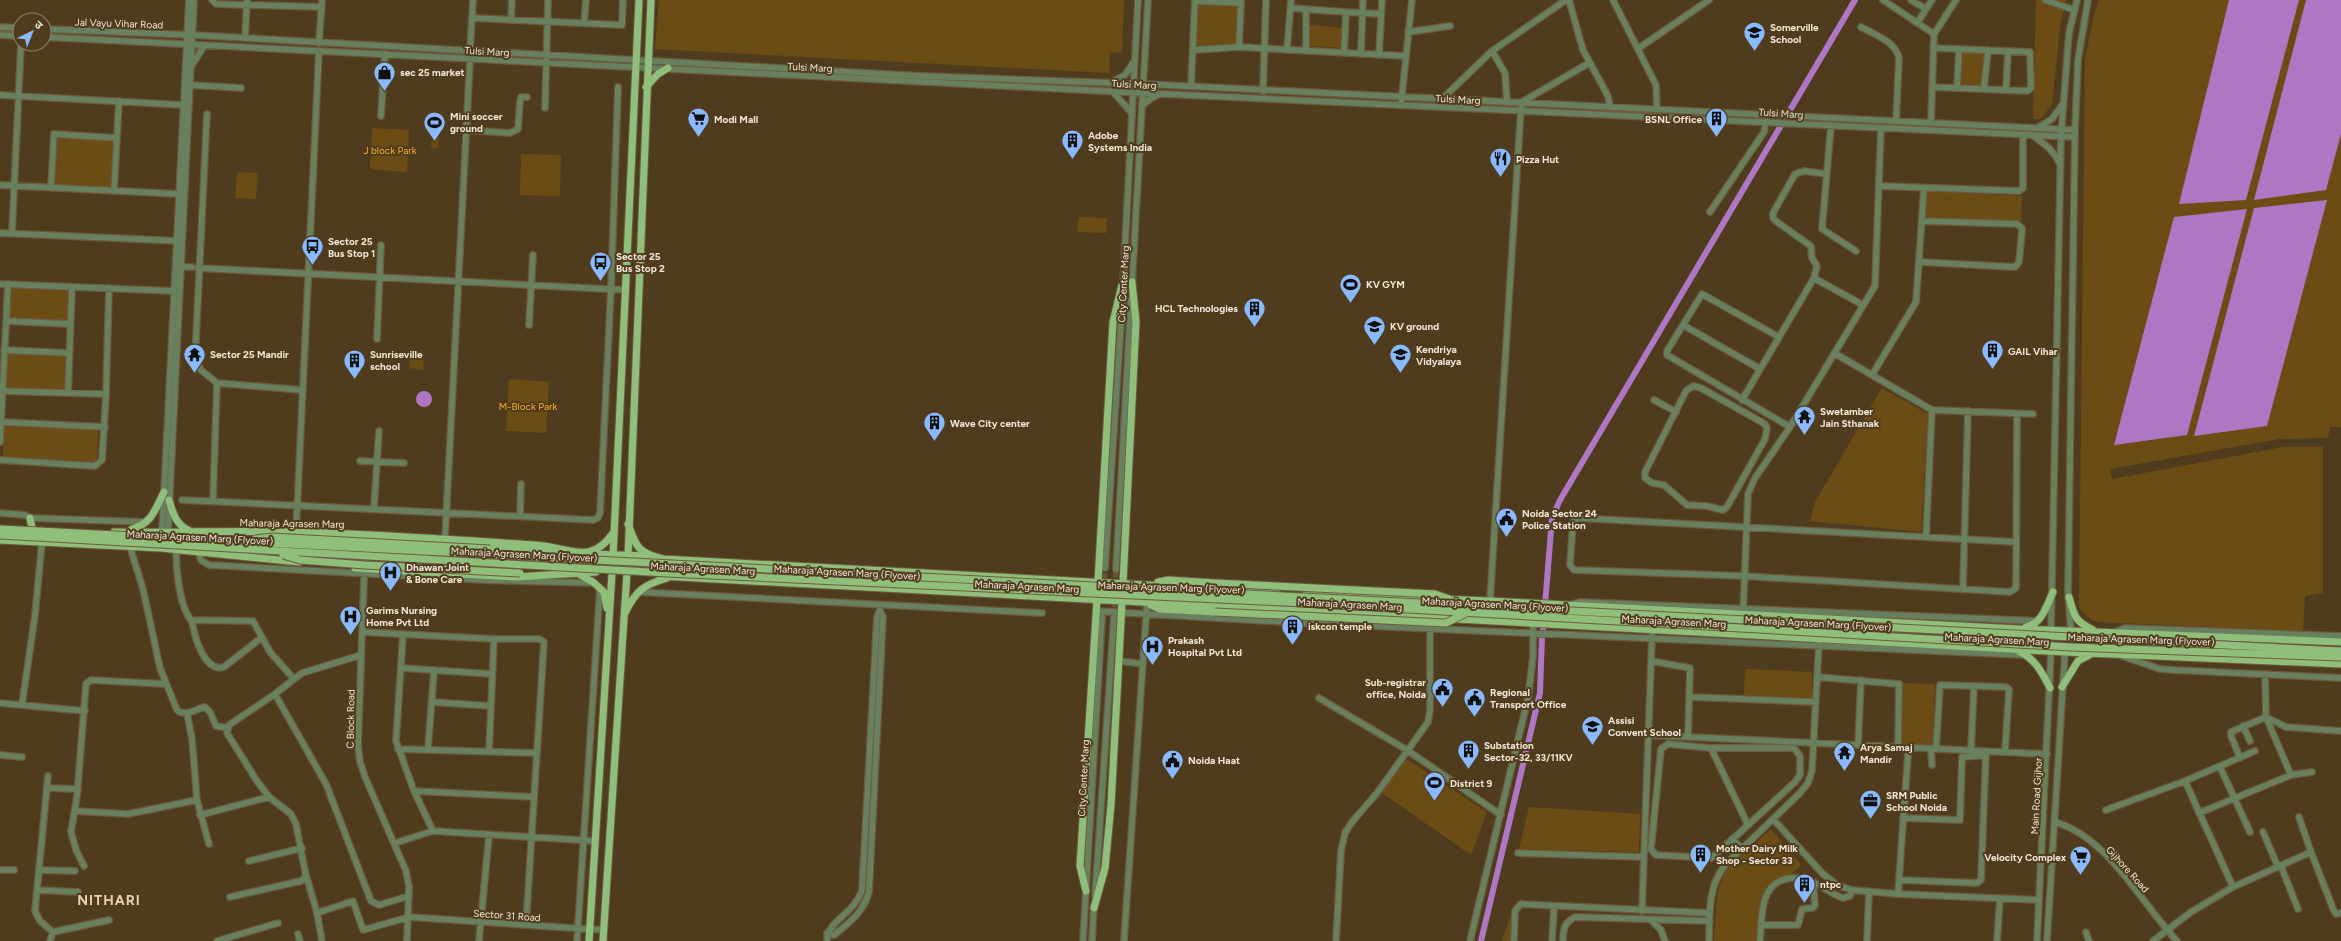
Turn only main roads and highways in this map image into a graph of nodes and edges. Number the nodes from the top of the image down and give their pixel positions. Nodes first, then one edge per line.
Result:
1 (639, 0) edge
2 (651, 0) edge
3 (668, 68) road end
4 (646, 88) junction
5 (1123, 281) road end
6 (1132, 282) road end
7 (164, 492) road end
8 (169, 500) road end
9 (30, 518) road end
10 (628, 524) junction
11 (0, 528) edge
12 (32, 528) junction
13 (124, 532) junction
14 (614, 532) junction
15 (193, 533) junction
16 (0, 535) edge
17 (0, 540) edge
18 (13, 541) junction
19 (241, 542) junction
20 (0, 546) edge
21 (269, 552) junction
22 (582, 554) junction
23 (613, 554) junction
24 (628, 556) junction
25 (652, 557) junction
26 (920, 572) junction
27 (578, 574) junction
28 (612, 577) junction
29 (671, 577) junction
30 (626, 578) junction
31 (1098, 582) junction
32 (1123, 583) junction
33 (1150, 584) junction
34 (1228, 589) junction
35 (921, 591) junction
36 (2053, 592) road end
37 (2069, 597) road end
38 (1097, 600) junction
39 (1122, 602) junction
40 (1147, 603) junction
41 (1229, 608) junction
42 (1468, 609) junction
43 (1696, 612) junction
44 (609, 616) junction
45 (623, 616) junction
46 (1907, 624) junction
47 (2018, 629) junction
48 (1695, 632) junction
49 (2099, 632) junction
50 (2269, 638) junction
51 (2341, 642) edge
52 (1907, 644) junction
53 (2016, 650) junction
54 (2341, 651) edge
55 (2091, 654) junction
56 (2341, 657) edge
57 (2267, 660) junction
58 (2341, 664) edge
59 (2062, 687) road end
60 (2050, 688) road end
61 (1086, 891) road end
62 (1094, 908) road end
63 (588, 941) edge
64 (603, 941) edge

1 - 14 main road
2 - 4 main road
3 - 4 main road
4 - 10 main road
5 - 31 main road
6 - 32 main road
7 - 13 main road
8 - 15 main road
9 - 12 main road
10 - 24 main road
10 - 25 main road
11 - 12 main road, Maharaja Agrasen Marg
11 - 19 main road, Maharaja Agrasen Marg (Flyover), bridge
12 - 13 main road, Maharaja Agrasen Marg
13 - 15 main road, Maharaja Agrasen Marg
14 - 22 main road
14 - 23 main road
15 - 22 main road, Maharaja Agrasen Marg
16 - 21 main road, Maharaja Agrasen Marg (Flyover), bridge
17 - 18 main road
18 - 20 main road
18 - 27 main road
19 - 22 main road, bridge
19 - 42 main road, Maharaja Agrasen Marg (Flyover), bridge
21 - 27 main road, bridge
21 - 42 main road, Maharaja Agrasen Marg (Flyover), bridge
22 - 23 main road, Maharaja Agrasen Marg
23 - 24 main road, Maharaja Agrasen Marg
23 - 28 main road
24 - 25 main road, Maharaja Agrasen Marg
24 - 30 main road
25 - 26 main road, Maharaja Agrasen Marg
26 - 31 main road, Maharaja Agrasen Marg
26 - 35 main road
27 - 28 main road
27 - 44 main road
28 - 30 main road, Maharaja Agrasen Marg
28 - 44 main road
29 - 30 main road, Maharaja Agrasen Marg
29 - 35 main road, Maharaja Agrasen Marg
29 - 45 main road
30 - 45 main road
31 - 32 main road, Maharaja Agrasen Marg
32 - 33 main road, Maharaja Agrasen Marg
33 - 34 main road, Maharaja Agrasen Marg
33 - 42 main road, bridge
34 - 41 main road
34 - 43 main road, Maharaja Agrasen Marg
35 - 38 main road, Maharaja Agrasen Marg
36 - 47 main road
37 - 49 main road
38 - 39 main road, Maharaja Agrasen Marg
38 - 61 main road
39 - 40 main road, Maharaja Agrasen Marg
39 - 62 main road
40 - 41 main road, Maharaja Agrasen Marg
40 - 42 main road, bridge
41 - 48 main road, Maharaja Agrasen Marg
42 - 54 main road, Maharaja Agrasen Marg (Flyover), bridge
42 - 56 main road, Maharaja Agrasen Marg (Flyover), bridge
43 - 46 main road, Maharaja Agrasen Marg
43 - 48 main road
44 - 63 main road
45 - 64 main road
46 - 47 main road, Maharaja Agrasen Marg
46 - 52 main road
47 - 49 main road, Maharaja Agrasen Marg
48 - 52 main road, Maharaja Agrasen Marg
49 - 50 main road, Maharaja Agrasen Marg
50 - 51 main road, Maharaja Agrasen Marg
50 - 57 main road
52 - 53 main road, Maharaja Agrasen Marg
53 - 55 main road, Maharaja Agrasen Marg
53 - 60 main road
55 - 57 main road, Maharaja Agrasen Marg
55 - 59 main road
57 - 58 main road, Maharaja Agrasen Marg

